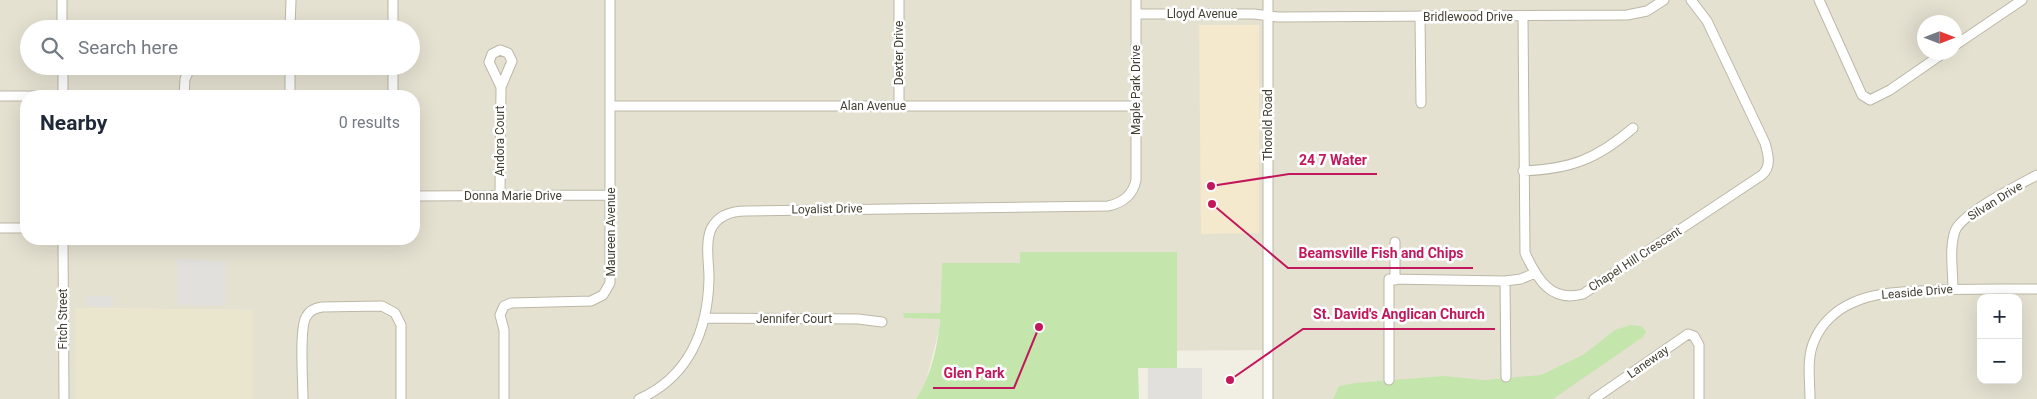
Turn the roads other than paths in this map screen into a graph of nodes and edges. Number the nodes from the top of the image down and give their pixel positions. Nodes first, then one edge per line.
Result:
1 (62, 0) edge
2 (291, 0) edge
3 (394, 0) edge
4 (610, 0) edge
5 (899, 0) edge
6 (1136, 0) edge
7 (1268, 0) edge
8 (1664, 0) edge
9 (1691, 0) edge
10 (1819, 0) edge
11 (2022, 0) edge
12 (1136, 14) junction
13 (1268, 15) junction
14 (1420, 16) junction
15 (1523, 17) junction
16 (62, 20) edge
17 (290, 20) edge
18 (393, 20) edge
19 (1962, 41) edge
20 (1933, 60) edge
21 (63, 75) edge
22 (186, 75) edge
23 (290, 75) edge
24 (393, 75) edge
25 (501, 87) dead end
26 (63, 90) edge
27 (184, 90) edge
28 (290, 90) edge
29 (393, 90) edge
30 (0, 96) edge
31 (20, 96) edge
32 (1421, 103) dead end
33 (611, 106) junction
34 (899, 106) junction
35 (1136, 106) junction
36 (1633, 128) dead end
37 (1523, 171) junction
38 (2037, 175) edge
39 (1136, 180) joint
40 (611, 195) junction
41 (420, 196) edge
42 (500, 196) junction
43 (0, 228) edge
44 (20, 228) edge
45 (1395, 242) dead end
46 (63, 245) edge
47 (1535, 273) junction
48 (1395, 280) junction
49 (1505, 281) junction
50 (1953, 289) junction
51 (2037, 289) edge
52 (706, 318) junction
53 (882, 322) dead end
54 (1506, 377) dead end
55 (1389, 380) dead end
56 (1606, 395) edge
57 (64, 399) edge
58 (303, 399) edge
59 (401, 399) edge
60 (504, 399) edge
61 (638, 399) edge
62 (1268, 399) edge
63 (1594, 399) edge
64 (1699, 399) edge
65 (1810, 399) edge

1 - 16 street
2 - 17 street
3 - 18 street
4 - 33 street, Maureen Avenue
5 - 34 street, Dexter Drive
6 - 12 street, Maple Park Drive
7 - 13 street, Thorold Road
8 - 15 street, Bridlewood Drive
9 - 47 street, Chapel Hill Crescent
10 - 20 street
11 - 19 street
12 - 13 street, Lloyd Avenue
12 - 35 street, Maple Park Drive
13 - 14 street, Bridlewood Drive
13 - 62 street, Thorold Road
14 - 15 street, Bridlewood Drive
14 - 32 street
15 - 37 street, Chapel Hill Crescent
21 - 26 street
22 - 27 street
23 - 28 street
24 - 29 street
25 - 42 street, Andora Court
30 - 31 street
33 - 34 street, Alan Avenue
33 - 40 street, Maureen Avenue
34 - 35 street, Alan Avenue
35 - 39 street, Maple Park Drive
36 - 37 street
37 - 47 street, Chapel Hill Crescent
38 - 50 street, Silvan Drive
39 - 52 street, Loyalist Drive
40 - 42 street, Donna Marie Drive
40 - 60 street, Maureen Avenue
41 - 42 street, Donna Marie Drive
43 - 44 street
45 - 48 street
46 - 57 street, Fitch Street
47 - 49 street
48 - 49 street
48 - 55 street
49 - 54 street
50 - 51 street, Leaside Drive
50 - 65 street, Leaside Drive
52 - 53 street, Jennifer Court
52 - 61 street, Loyalist Drive
56 - 63 street, Laneway
56 - 64 street, Laneway
58 - 59 street

